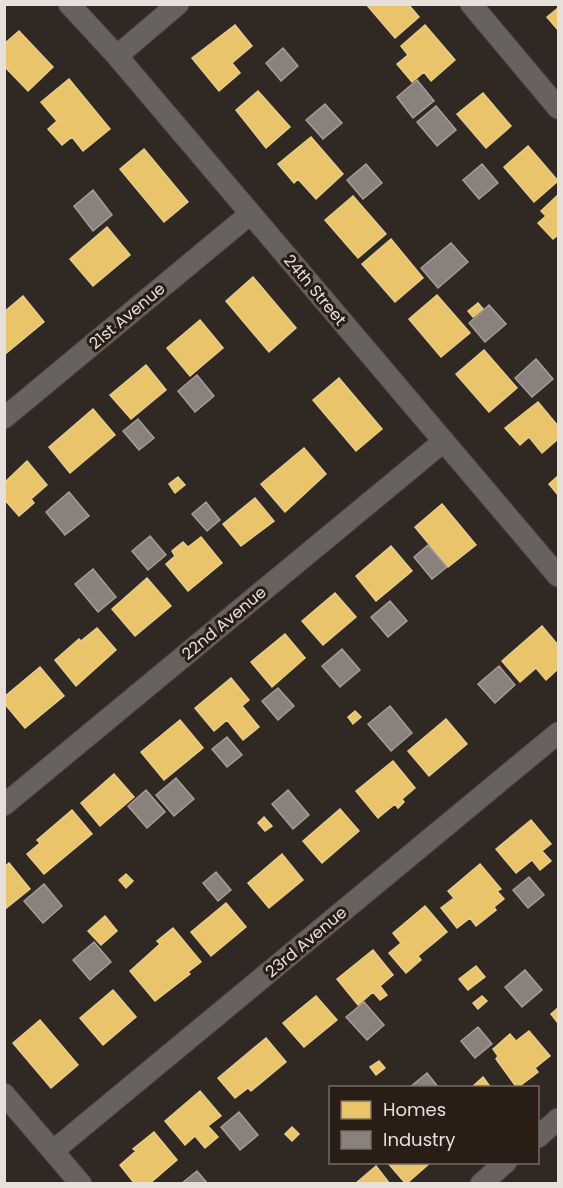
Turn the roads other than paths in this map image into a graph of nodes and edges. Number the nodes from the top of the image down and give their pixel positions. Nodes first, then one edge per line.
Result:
1 (69, 4) edge
2 (178, 4) edge
3 (471, 4) edge
4 (117, 56) junction
5 (558, 108) edge
6 (250, 214) junction
7 (4, 418) edge
8 (444, 441) junction
9 (558, 576) edge
10 (558, 733) edge
11 (4, 805) edge
12 (4, 1094) edge
13 (558, 1119) edge
14 (539, 1135) edge
15 (53, 1151) junction
16 (504, 1164) edge
17 (81, 1184) edge
18 (481, 1184) edge

1 - 4 street, 24th Street
2 - 4 street
3 - 5 street
4 - 6 street, 24th Street
6 - 7 street, 21st Avenue
6 - 8 street, 24th Street
8 - 9 street, 24th Street
8 - 11 street, 22nd Avenue
10 - 15 street, 23rd Avenue
12 - 15 street
13 - 14 street
15 - 17 street
16 - 18 street

